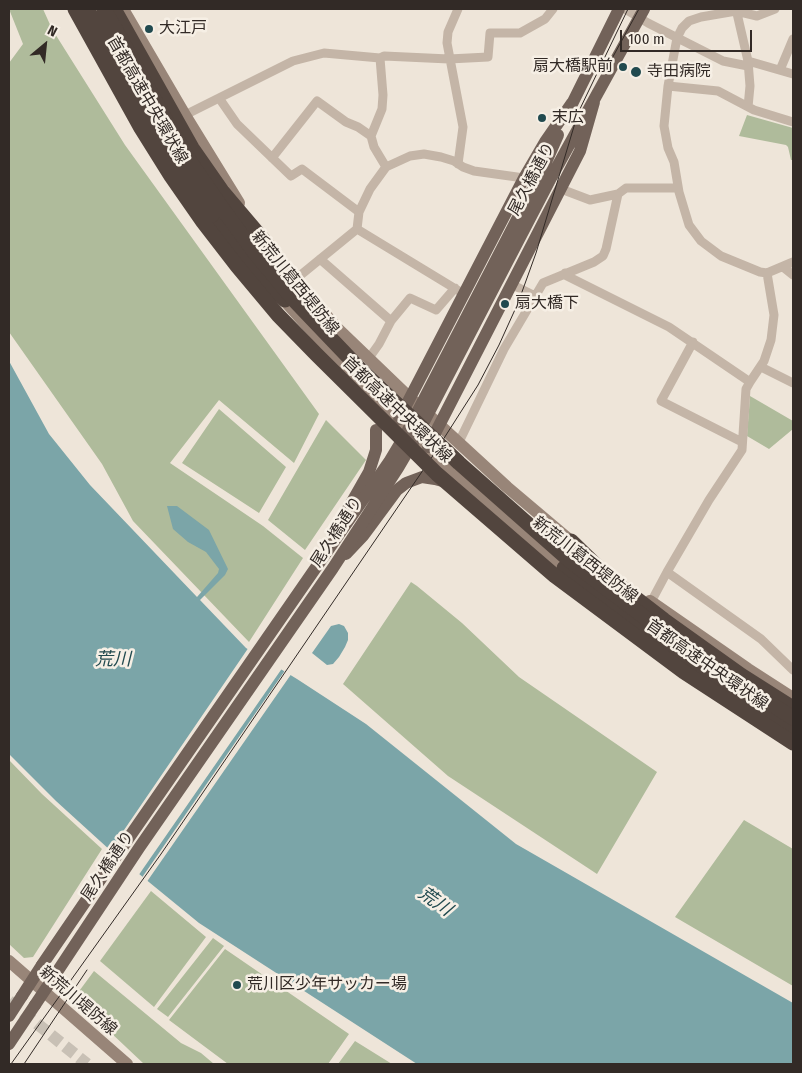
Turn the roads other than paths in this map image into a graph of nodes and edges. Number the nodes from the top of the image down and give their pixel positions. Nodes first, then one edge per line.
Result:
1 (75, 9) edge
2 (87, 9) edge
3 (95, 9) edge
4 (104, 9) edge
5 (114, 9) edge
6 (123, 9) edge
7 (458, 9) edge
8 (553, 9) edge
9 (619, 9) edge
10 (625, 9) edge
11 (775, 9) edge
12 (736, 10) edge
13 (642, 13) edge
14 (677, 38) junction
15 (793, 39) edge
16 (113, 42) junction
17 (380, 58) junction
18 (449, 59) junction
19 (748, 63) junction
20 (780, 70) junction
21 (793, 74) edge
22 (668, 86) junction
23 (219, 98) junction
24 (594, 102) junction
25 (572, 103) junction
26 (748, 107) junction
27 (185, 115) junction
28 (793, 122) edge
29 (371, 136) junction
30 (272, 158) junction
31 (458, 164) junction
32 (386, 167) junction
33 (547, 174) junction
34 (524, 178) junction
35 (678, 188) junction
36 (561, 189) junction
37 (618, 194) junction
38 (358, 212) junction
39 (357, 228) junction
40 (267, 244) junction
41 (320, 259) junction
42 (793, 262) edge
43 (249, 265) junction
44 (783, 267) junction
45 (565, 273) junction
46 (767, 273) junction
47 (793, 276) edge
48 (297, 278) junction
49 (511, 284) junction
50 (459, 291) junction
51 (266, 294) junction
52 (535, 296) junction
53 (284, 300) junction
54 (391, 321) junction
55 (693, 342) junction
56 (369, 358) junction
57 (761, 367) junction
58 (750, 382) junction
59 (793, 383) edge
60 (410, 398) junction
61 (399, 419) junction
62 (440, 424) junction
63 (459, 442) junction
64 (742, 442) junction
65 (428, 447) junction
66 (571, 541) junction
67 (322, 559) junction
68 (334, 568) junction
69 (564, 568) junction
70 (666, 572) junction
71 (596, 602) junction
72 (651, 602) junction
73 (646, 633) junction
74 (793, 670) edge
75 (793, 698) edge
76 (793, 708) edge
77 (793, 718) edge
78 (793, 726) edge
79 (793, 731) edge
80 (793, 736) edge
81 (793, 743) edge
82 (9, 961) edge
83 (32, 982) junction
84 (44, 992) junction
85 (9, 1016) edge
86 (9, 1044) edge
87 (126, 1064) edge

1 - 81 highway, 首都高速中央環状線, bridge
2 - 43 highway, bridge
3 - 16 main road, 新荒川葛西堤防線
4 - 77 highway, 首都高速中央環状線, bridge
5 - 40 highway
6 - 27 main road, 新荒川葛西堤防線
7 - 18 street
8 - 18 street
9 - 25 main road, 尾久橋通り
10 - 13 street
11 - 12 street
12 - 14 street
12 - 19 street
13 - 14 street
13 - 24 main road, 尾久橋通り
14 - 19 street
14 - 22 street
15 - 20 street
16 - 51 main road
16 - 53 main road, 新荒川葛西堤防線
17 - 18 street
17 - 23 street
17 - 29 street
18 - 31 street
19 - 20 street
19 - 26 street
20 - 21 street
22 - 26 street
22 - 35 street
23 - 27 street
23 - 30 street
24 - 33 main road, 尾久橋通り
24 - 36 main road
25 - 33 main road, 尾久橋通り
25 - 34 main road
26 - 28 street
27 - 40 main road, 新荒川葛西堤防線
29 - 30 street
29 - 32 street
30 - 38 street
31 - 32 street
31 - 34 street
32 - 38 street
33 - 67 main road, 尾久橋通り, bridge
33 - 68 main road, 尾久橋通り, bridge
34 - 50 main road
35 - 37 street
35 - 46 street
36 - 37 street
36 - 49 main road
37 - 45 street
38 - 39 street
39 - 41 street
39 - 50 street
40 - 48 main road, 新荒川葛西堤防線
41 - 48 street
41 - 54 street
42 - 44 street
43 - 51 highway
43 - 53 highway
44 - 46 street
44 - 47 street
45 - 52 street
45 - 55 street
46 - 57 street
48 - 56 main road, 新荒川葛西堤防線
49 - 52 street
49 - 62 main road
50 - 54 street
50 - 60 main road
51 - 67 main road, bridge
52 - 63 street
53 - 61 main road, 新荒川葛西堤防線
54 - 56 street
55 - 58 street
55 - 64 street
56 - 60 main road, 新荒川葛西堤防線
57 - 58 street
57 - 59 street
58 - 64 street
60 - 61 main road
60 - 62 main road, 新荒川葛西堤防線
61 - 65 main road, 新荒川葛西堤防線
62 - 63 main road, 新荒川葛西堤防線
62 - 65 main road
63 - 66 main road, 新荒川葛西堤防線
64 - 70 street
65 - 69 main road, 新荒川葛西堤防線
66 - 72 main road, 新荒川葛西堤防線
66 - 76 highway
67 - 83 main road, 尾久橋通り, bridge
68 - 71 main road, bridge
68 - 84 main road, 尾久橋通り, bridge
69 - 73 highway
69 - 78 main road, 新荒川葛西堤防線
70 - 72 street
70 - 74 street
71 - 73 highway
71 - 80 main road
72 - 75 main road, 新荒川葛西堤防線
73 - 79 highway
82 - 83 main road, 新荒川堤防線
83 - 84 main road, 新荒川堤防線
83 - 85 main road, 尾久橋通り, bridge
84 - 86 main road, 尾久橋通り, bridge
84 - 87 main road, 新荒川堤防線

